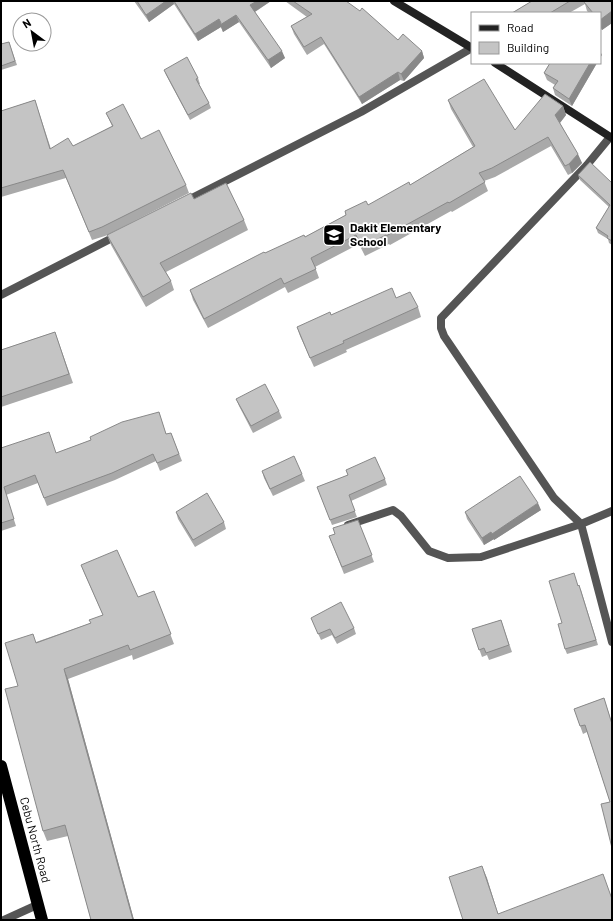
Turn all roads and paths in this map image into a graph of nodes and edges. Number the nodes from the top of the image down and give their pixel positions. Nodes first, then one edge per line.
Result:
1 (394, 1) edge
2 (471, 47) edge
3 (471, 49) edge
4 (497, 64) edge
5 (611, 138) edge
6 (177, 205) edge
7 (128, 230) edge
8 (1, 295) edge
9 (612, 511) edge
10 (581, 524) junction
11 (342, 527) edge
12 (612, 642) edge
13 (1, 766) edge
14 (37, 905) junction
15 (4, 920) edge
16 (42, 920) edge

1 - 2 main road
3 - 6 street
4 - 5 main road
5 - 10 street
7 - 8 street
9 - 10 street
10 - 11 street
10 - 12 street
13 - 14 highway, Cebu North Road
14 - 15 street
14 - 16 highway, Cebu North Road

